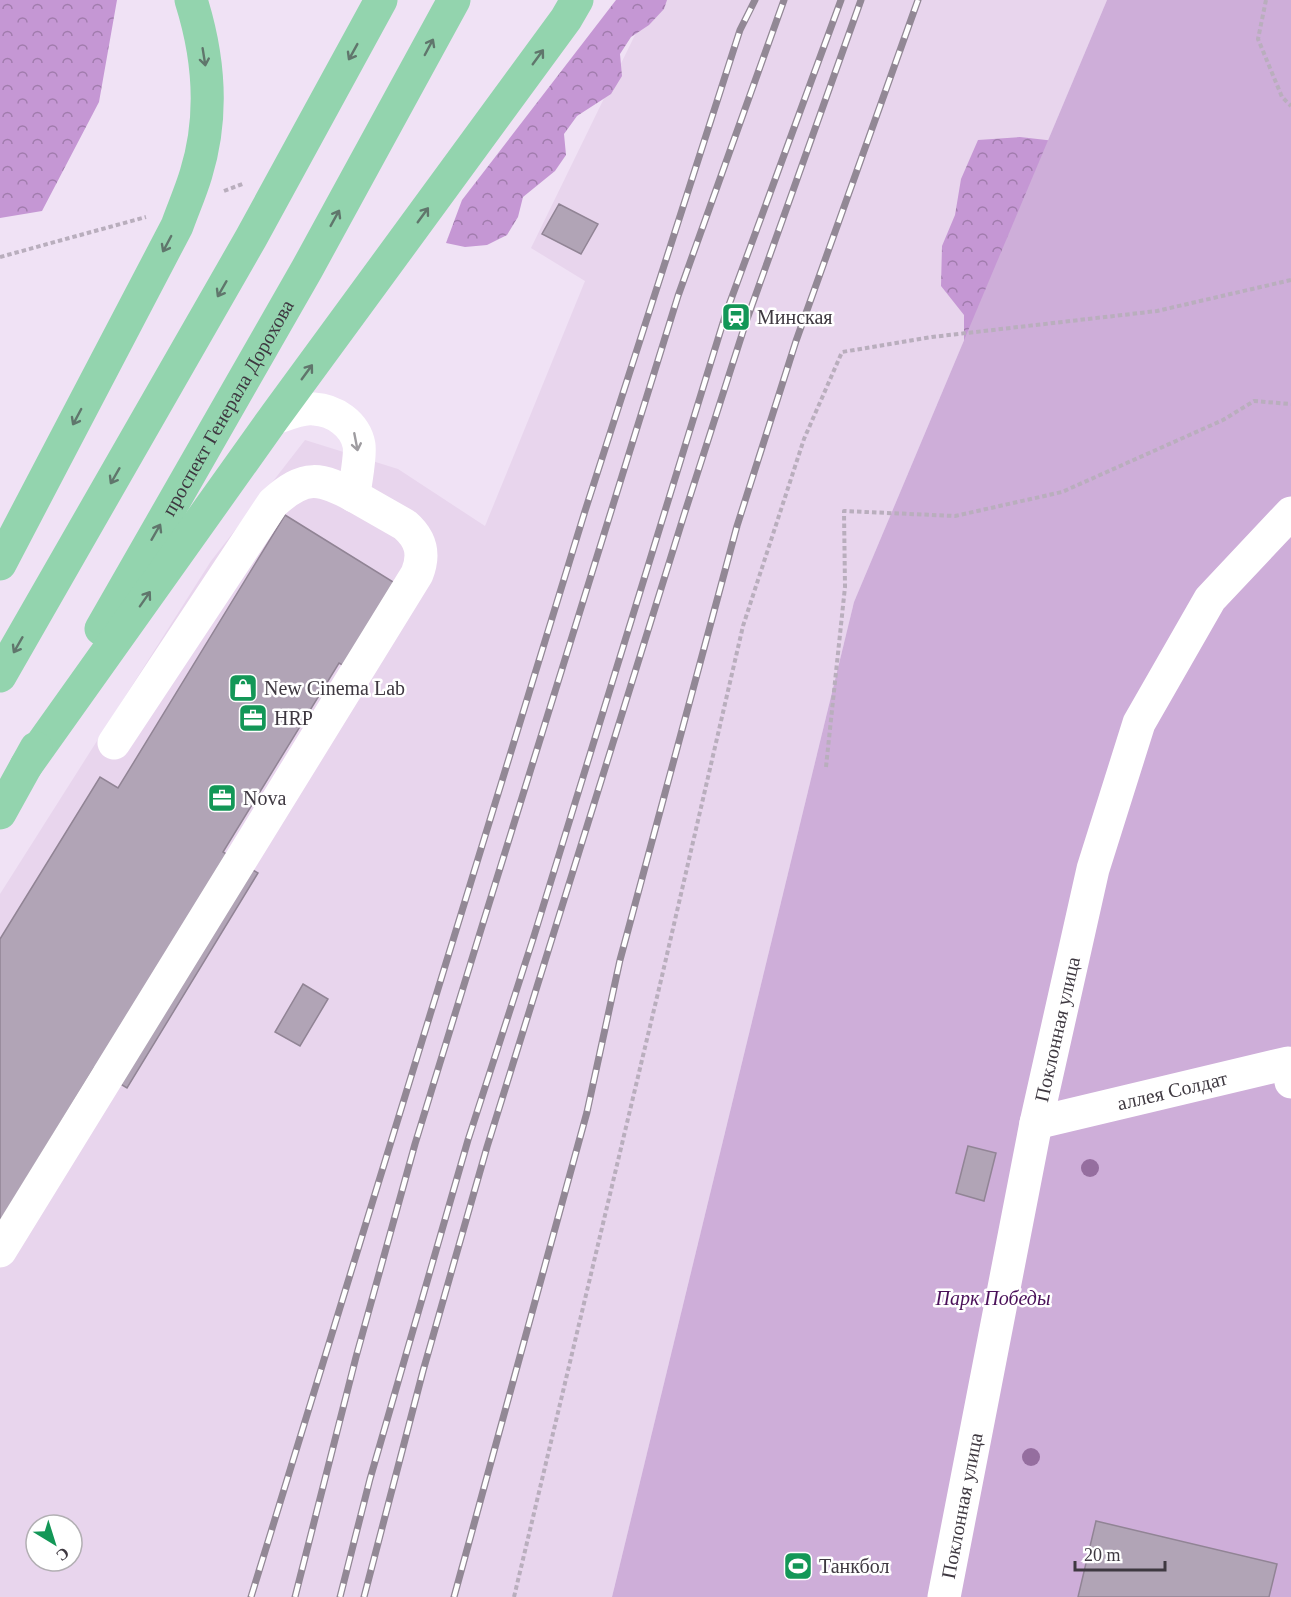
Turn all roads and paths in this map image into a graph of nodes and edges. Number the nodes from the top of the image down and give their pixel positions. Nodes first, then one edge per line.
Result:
1 (190, 0) edge
2 (381, 0) edge
3 (454, 0) edge
4 (577, 0) edge
5 (1266, 0) edge
6 (1291, 106) edge
7 (147, 217) dead end
8 (0, 257) edge
9 (1291, 280) edge
10 (1291, 404) edge
11 (273, 419) junction
12 (354, 496) junction
13 (1291, 513) edge
14 (0, 564) edge
15 (0, 676) edge
16 (114, 743) dead end
17 (26, 766) junction
18 (826, 767) dead end
19 (0, 813) edge
20 (1291, 1082) edge
21 (1036, 1123) junction
22 (0, 1251) edge
23 (514, 1597) edge
24 (945, 1597) edge

1 -> 14 main road
2 -> 15 main road
17 -> 3 main road, проспект Генерала Дорохова
11 -> 4 main road
5 - 6 path
7 - 8 path
9 - 23 path
10 - 18 path
11 -> 12 street
17 -> 11 main road
12 - 16 street
12 - 22 street
13 - 21 street, Поклонная улица
17 - 19 main road, проспект Генерала Дорохова
20 - 21 street, аллея Солдат
21 - 24 street, Поклонная улица

